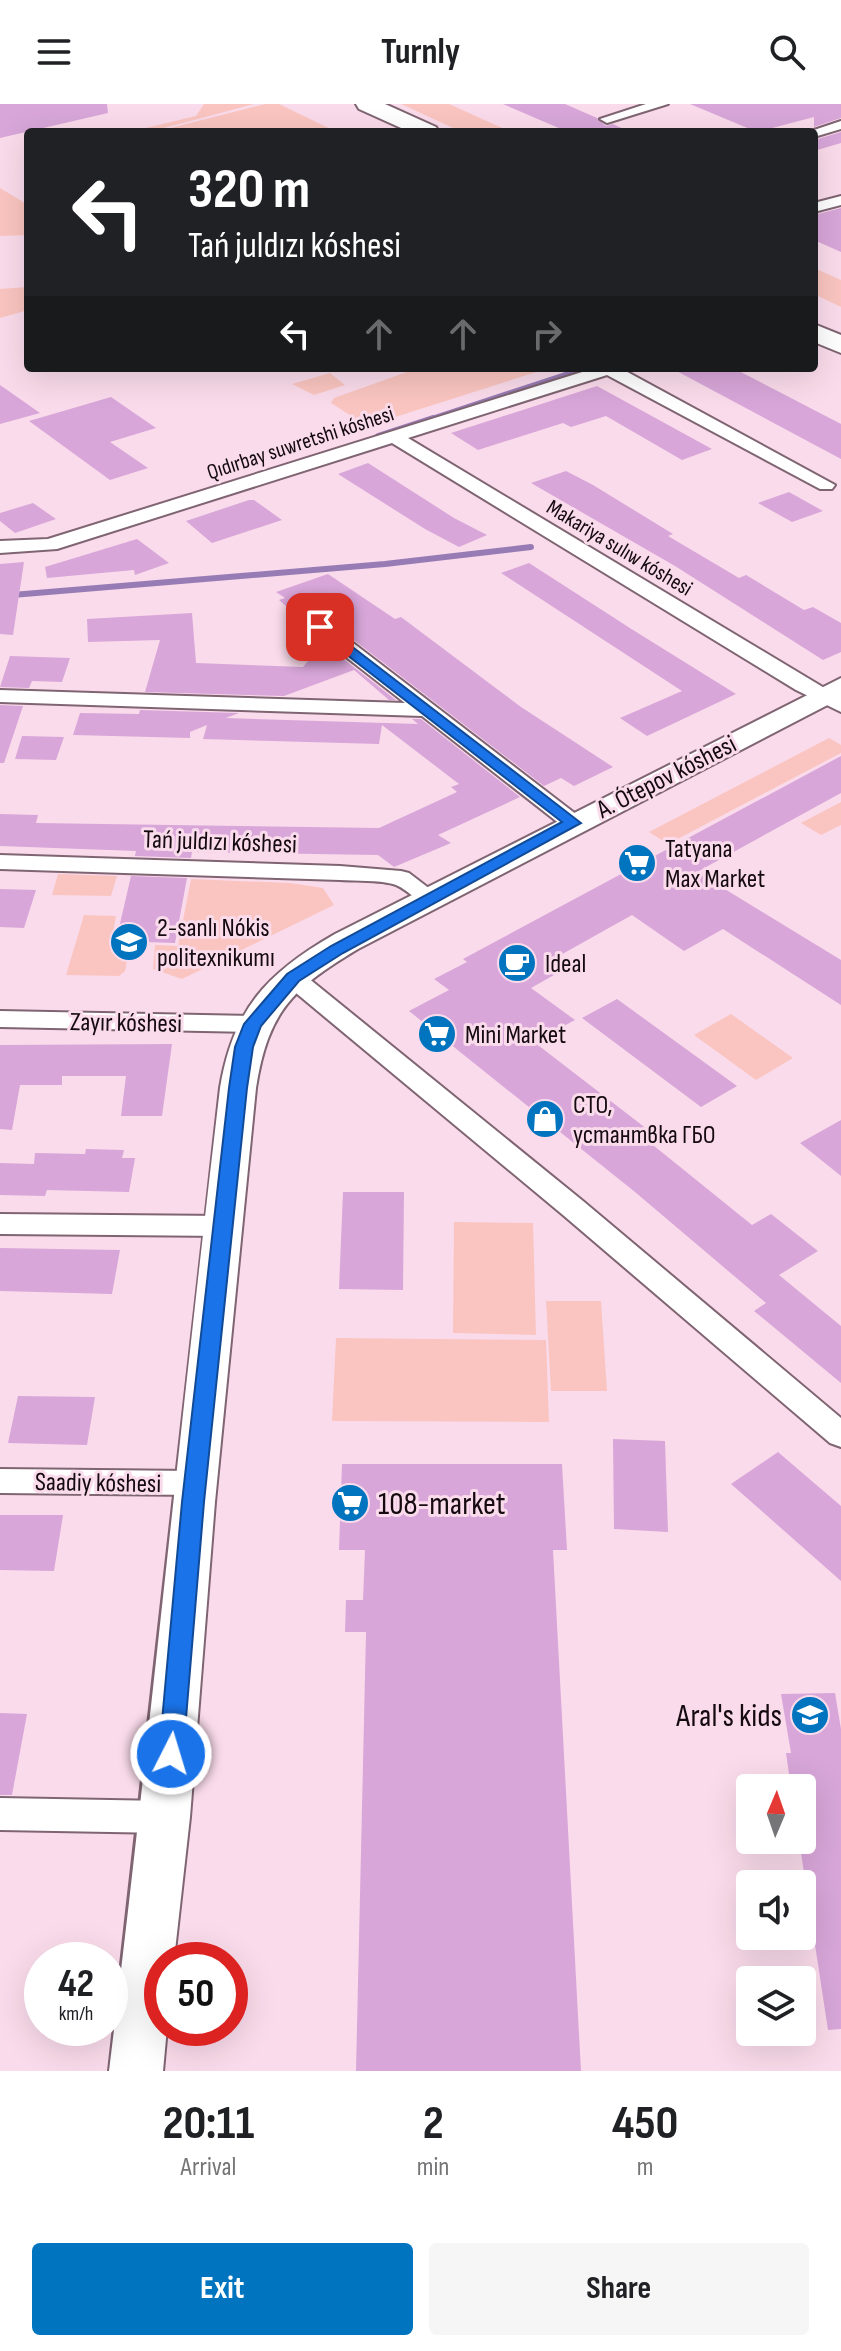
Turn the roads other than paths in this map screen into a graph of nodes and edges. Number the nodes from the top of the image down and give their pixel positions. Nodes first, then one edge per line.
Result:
1 (367, 104) edge
2 (661, 104) edge
3 (345, 110) dead end
4 (607, 119) dead end
5 (841, 125) edge
6 (383, 128) edge
7 (419, 128) edge
8 (818, 132) edge
9 (841, 200) edge
10 (818, 207) edge
11 (818, 315) edge
12 (841, 326) edge
13 (818, 334) edge
14 (841, 345) edge
15 (600, 372) edge
16 (616, 372) edge
17 (394, 437) junction
18 (826, 485) dead end
19 (0, 547) edge
20 (298, 610) dead end
21 (0, 696) edge
22 (835, 697) edge
23 (427, 710) junction
24 (573, 823) junction
25 (0, 862) edge
26 (431, 899) junction
27 (293, 978) junction
28 (0, 1019) edge
29 (253, 1024) junction
30 (0, 1224) edge
31 (225, 1226) junction
32 (841, 1435) edge
33 (0, 1481) edge
34 (195, 1483) junction
35 (0, 1814) edge
36 (165, 1817) junction
37 (136, 2071) edge

1 - 7 main road
2 - 4 street
3 - 6 main road
5 - 8 street
9 - 10 street
11 - 12 main road
13 - 14 main road
15 - 17 street, Qıdırbay suwretshi kóshesi
16 - 18 street
17 - 19 street, Qıdırbay suwretshi kóshesi
17 - 22 street, Makariya sulıw kóshesi
20 - 23 street
21 - 23 street
22 - 24 main road, A. Ótepov kóshesi
23 - 24 street
24 - 26 main road, A. Ótepov kóshesi
25 - 26 street, Tań juldızı kóshesi
26 - 27 main road, A. Ótepov kóshesi
27 - 29 main road, A. Ótepov kóshesi
27 - 32 street
28 - 29 street, Zayır kóshesi
29 - 31 main road, A. Ótepov kóshesi
30 - 31 street
31 - 34 main road, A. Ótepov kóshesi
33 - 34 street, Saadiy kóshesi
34 - 36 main road, A. Ótepov kóshesi
35 - 36 street
36 - 37 main road, A. Ótepov kóshesi

